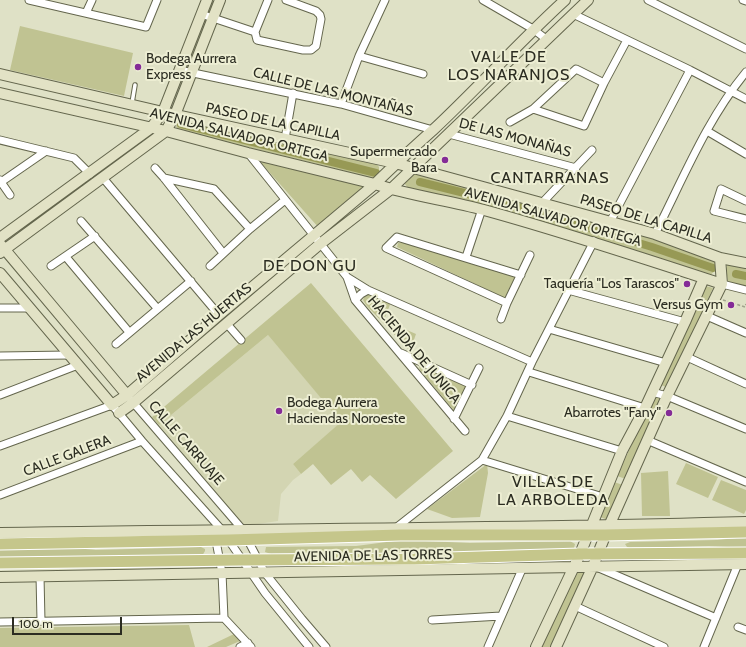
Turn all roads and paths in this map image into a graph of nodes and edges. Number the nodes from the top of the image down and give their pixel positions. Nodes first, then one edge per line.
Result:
1 (29, 0) edge
2 (92, 0) edge
3 (157, 0) edge
4 (207, 0) edge
5 (220, 0) edge
6 (268, 0) edge
7 (286, 0) edge
8 (385, 0) edge
9 (482, 0) edge
10 (565, 0) edge
11 (588, 0) edge
12 (648, 0) edge
13 (86, 13) junction
14 (201, 14) junction
15 (573, 14) junction
16 (213, 18) junction
17 (533, 29) junction
18 (255, 32) junction
19 (546, 39) junction
20 (627, 40) junction
21 (746, 49) edge
22 (359, 56) junction
23 (179, 70) junction
24 (690, 70) junction
25 (746, 72) edge
26 (191, 73) junction
27 (0, 74) edge
28 (423, 74) dead end
29 (604, 83) junction
30 (135, 85) dead end
31 (730, 91) junction
32 (0, 93) edge
33 (293, 93) junction
34 (746, 99) edge
35 (132, 104) junction
36 (341, 104) junction
37 (533, 109) junction
38 (163, 112) junction
39 (175, 115) junction
40 (510, 122) dead end
41 (152, 128) junction
42 (433, 130) junction
43 (166, 131) junction
44 (707, 131) junction
45 (449, 134) junction
46 (285, 139) junction
47 (0, 140) edge
48 (592, 150) dead end
49 (46, 152) junction
50 (248, 153) junction
51 (746, 154) edge
52 (395, 163) junction
53 (155, 168) dead end
54 (412, 168) junction
55 (576, 168) junction
56 (90, 174) junction
57 (103, 178) junction
58 (164, 178) junction
59 (0, 181) edge
60 (375, 184) junction
61 (390, 189) junction
62 (10, 195) dead end
63 (285, 200) junction
64 (746, 201) edge
65 (542, 202) junction
66 (41, 209) junction
67 (482, 209) junction
68 (48, 218) junction
69 (746, 219) edge
70 (81, 221) dead end
71 (610, 222) junction
72 (250, 229) junction
73 (656, 234) junction
74 (95, 236) junction
75 (0, 238) edge
76 (317, 240) junction
77 (594, 241) junction
78 (2, 249) edge
79 (223, 253) junction
80 (530, 255) dead end
81 (66, 257) junction
82 (466, 258) junction
83 (720, 258) junction
84 (746, 263) edge
85 (52, 266) dead end
86 (210, 266) dead end
87 (0, 273) edge
88 (521, 275) junction
89 (347, 277) junction
90 (704, 278) junction
91 (191, 281) junction
92 (722, 284) junction
93 (368, 290) junction
94 (568, 290) junction
95 (746, 290) edge
96 (716, 297) junction
97 (355, 300) junction
98 (507, 303) junction
99 (746, 304) edge
100 (0, 308) edge
101 (28, 308) junction
102 (157, 308) junction
103 (218, 315) junction
104 (707, 316) junction
105 (501, 319) dead end
106 (685, 322) junction
107 (227, 324) junction
108 (549, 330) junction
109 (129, 332) junction
110 (746, 333) edge
111 (241, 340) dead end
112 (116, 344) dead end
113 (399, 353) junction
114 (70, 355) junction
115 (0, 356) edge
116 (687, 357) junction
117 (532, 362) junction
118 (666, 363) junction
119 (78, 366) junction
120 (479, 368) dead end
121 (529, 372) junction
122 (746, 384) edge
123 (472, 385) junction
124 (652, 392) junction
125 (0, 395) edge
126 (667, 396) junction
127 (130, 399) junction
128 (112, 405) junction
129 (645, 408) junction
130 (118, 414) junction
131 (507, 416) junction
132 (454, 419) junction
133 (746, 429) edge
134 (465, 431) dead end
135 (647, 440) junction
136 (142, 441) junction
137 (0, 446) edge
138 (622, 451) junction
139 (482, 460) junction
140 (612, 478) junction
141 (746, 482) edge
142 (628, 484) junction
143 (0, 495) edge
144 (603, 497) junction
145 (746, 522) edge
146 (397, 527) junction
147 (221, 529) junction
148 (242, 529) junction
149 (590, 530) junction
150 (607, 530) junction
151 (0, 532) edge
152 (746, 532) edge
153 (216, 540) junction
154 (229, 540) junction
155 (247, 540) junction
156 (0, 544) edge
157 (746, 553) edge
158 (580, 554) junction
159 (598, 554) junction
160 (219, 560) junction
161 (242, 560) junction
162 (258, 560) junction
163 (0, 563) edge
164 (742, 564) edge
165 (593, 566) junction
166 (523, 567) junction
167 (573, 567) junction
168 (251, 572) junction
169 (222, 573) junction
170 (266, 573) junction
171 (40, 576) junction
172 (0, 577) edge
173 (575, 606) junction
174 (501, 616) junction
175 (224, 618) junction
176 (716, 618) junction
177 (432, 620) dead end
178 (41, 621) junction
179 (0, 622) edge
180 (738, 627) dead end
181 (746, 630) edge
182 (250, 645) edge
183 (240, 647) edge
184 (309, 647) edge
185 (326, 647) edge
186 (488, 647) edge
187 (536, 647) edge
188 (556, 647) edge
189 (664, 647) edge
190 (704, 647) edge

1 - 13 street
2 - 13 street
3 - 13 street
4 - 14 street
5 - 16 street
6 - 18 street
7 - 18 street
8 - 22 street
9 - 17 street
10 - 17 street, AVENIDA LAS HUERTAS
11 - 15 street, AVENIDA LAS HUERTAS
12 - 21 street
14 - 16 street
14 - 23 street
15 - 19 street, AVENIDA LAS HUERTAS
15 - 20 street
16 - 18 street
16 - 26 street
17 - 19 street
17 - 42 street, AVENIDA LAS HUERTAS
19 - 45 street, AVENIDA LAS HUERTAS
20 - 24 street
20 - 29 street
22 - 28 street
22 - 36 street
23 - 26 street, CALLE DE LAS MONTAÑAS
23 - 38 street
24 - 31 street
24 - 71 street
25 - 31 street
26 - 33 street, CALLE DE LAS MONTAÑAS
26 - 39 street
27 - 35 street, PASEO DE LA CAPILLA
29 - 37 street
29 - 37 street
30 - 35 lane
31 - 34 street
31 - 44 street
32 - 41 street, AVENIDA SALVADOR ORTEGA
33 - 36 street, CALLE DE LAS MONTAÑAS
33 - 46 street
35 - 38 street, PASEO DE LA CAPILLA
36 - 42 street, CALLE DE LAS MONTAÑAS
37 - 40 street
38 - 39 street, PASEO DE LA CAPILLA
38 - 41 street
39 - 43 street
39 - 46 street, PASEO DE LA CAPILLA
41 - 43 street, AVENIDA SALVADOR ORTEGA
41 - 56 street
42 - 52 street, AVENIDA LAS HUERTAS
43 - 50 street, AVENIDA SALVADOR ORTEGA
43 - 57 street
44 - 51 street
44 - 73 street
45 - 54 street, AVENIDA LAS HUERTAS
45 - 55 street, DE LAS MONAÑAS
46 - 52 street, PASEO DE LA CAPILLA
47 - 49 street
48 - 55 street
49 - 56 street
49 - 59 street
50 - 60 street, AVENIDA SALVADOR ORTEGA
50 - 63 street, HACIENDA DE JUNICA
52 - 54 street, PASEO DE LA CAPILLA
52 - 60 street, AVENIDA LAS HUERTAS
53 - 58 street
54 - 61 street, AVENIDA LAS HUERTAS
54 - 65 street, PASEO DE LA CAPILLA
55 - 65 street
56 - 66 street
57 - 68 street
57 - 91 street
58 - 72 street
58 - 79 street
59 - 62 street
60 - 61 street, AVENIDA SALVADOR ORTEGA
60 - 76 street, AVENIDA LAS HUERTAS
61 - 67 street, AVENIDA SALVADOR ORTEGA
61 - 76 street, AVENIDA LAS HUERTAS
63 - 72 street
63 - 76 street, HACIENDA DE JUNICA
64 - 69 street
65 - 71 street, PASEO DE LA CAPILLA
66 - 68 street
66 - 75 street
67 - 77 street, AVENIDA SALVADOR ORTEGA
67 - 82 street
68 - 78 street
70 - 74 street
71 - 73 street, PASEO DE LA CAPILLA
72 - 79 street
73 - 83 street, PASEO DE LA CAPILLA
74 - 81 street
74 - 102 street
76 - 89 street, HACIENDA DE JUNICA
76 - 103 street, AVENIDA LAS HUERTAS
76 - 107 street, AVENIDA LAS HUERTAS
77 - 90 street, AVENIDA SALVADOR ORTEGA
77 - 94 street
78 - 127 street, CALLE CARRUAJE
79 - 86 street
80 - 88 street
81 - 85 street
81 - 109 street
82 - 88 street
82 - 98 street
83 - 84 street, PASEO DE LA CAPILLA
83 - 92 street
87 - 101 street
88 - 98 street
89 - 93 street
89 - 97 street, HACIENDA DE JUNICA
90 - 92 street, AVENIDA SALVADOR ORTEGA
90 - 106 street
91 - 102 street
91 - 103 street
92 - 95 street, AVENIDA SALVADOR ORTEGA
92 - 96 street
93 - 97 street
93 - 117 street
94 - 106 street
94 - 108 street
96 - 99 path
96 - 104 street
97 - 113 street, HACIENDA DE JUNICA
98 - 105 street
100 - 101 street
101 - 114 street
102 - 109 street
103 - 127 street, AVENIDA LAS HUERTAS
104 - 110 street
104 - 116 street
106 - 118 street
107 - 111 street
107 - 127 street, AVENIDA LAS HUERTAS
108 - 117 street
108 - 118 street
109 - 112 street
113 - 123 street
113 - 132 street, HACIENDA DE JUNICA
114 - 115 street
114 - 119 street
116 - 122 street
116 - 126 street
117 - 121 street
118 - 124 street
119 - 125 street
119 - 128 street
120 - 123 street
121 - 129 street
121 - 131 street
123 - 132 street
124 - 126 street
124 - 129 street
126 - 133 street
126 - 135 street
127 - 128 street, AVENIDA LAS HUERTAS
127 - 130 street, AVENIDA LAS HUERTAS
127 - 148 street, CALLE CARRUAJE
128 - 130 street
128 - 137 street
129 - 138 street
130 - 136 street
131 - 138 street
131 - 139 street
132 - 134 street, HACIENDA DE JUNICA
135 - 141 street
135 - 142 street
136 - 143 street, CALLE GALERA
136 - 147 street
138 - 140 street
139 - 144 street
139 - 146 street
140 - 142 street
140 - 144 street
142 - 150 street
144 - 149 street
145 - 150 street, AVENIDA DE LAS TORRES
146 - 148 street, AVENIDA DE LAS TORRES
146 - 149 street, AVENIDA DE LAS TORRES
147 - 148 street, AVENIDA DE LAS TORRES
147 - 151 street, AVENIDA DE LAS TORRES
147 - 153 street
147 - 154 street
148 - 155 street, CALLE CARRUAJE
149 - 150 main road, AVENIDA DE LAS TORRES
149 - 155 main road, AVENIDA DE LAS TORRES
149 - 158 street
150 - 152 main road, AVENIDA DE LAS TORRES
150 - 159 street
153 - 154 main road, AVENIDA DE LAS TORRES
153 - 156 main road, AVENIDA DE LAS TORRES
153 - 160 street
154 - 155 main road, AVENIDA DE LAS TORRES
154 - 161 street
155 - 162 street, CALLE CARRUAJE
157 - 159 main road, AVENIDA DE LAS TORRES
158 - 159 main road, AVENIDA DE LAS TORRES
158 - 162 main road, AVENIDA DE LAS TORRES
158 - 167 street
159 - 165 street
160 - 161 main road, AVENIDA DE LAS TORRES
160 - 163 main road, AVENIDA DE LAS TORRES
160 - 169 street
161 - 162 main road, AVENIDA DE LAS TORRES
161 - 168 street
162 - 170 street, CALLE CARRUAJE
164 - 165 street, AVENIDA DE LAS TORRES
164 - 176 street
165 - 167 street, AVENIDA DE LAS TORRES
165 - 173 street
165 - 176 street
166 - 167 street, AVENIDA DE LAS TORRES
166 - 170 street, AVENIDA DE LAS TORRES
166 - 174 street
167 - 187 street
168 - 169 street, AVENIDA DE LAS TORRES
168 - 170 street, AVENIDA DE LAS TORRES
168 - 184 street
169 - 171 street, AVENIDA DE LAS TORRES
169 - 175 street
170 - 185 street, CALLE CARRUAJE
171 - 172 street, AVENIDA DE LAS TORRES
171 - 178 street
173 - 188 street
173 - 189 street
174 - 177 street
174 - 186 street
175 - 178 street
175 - 182 street
176 - 190 street
178 - 179 street
180 - 181 street
182 - 183 street

